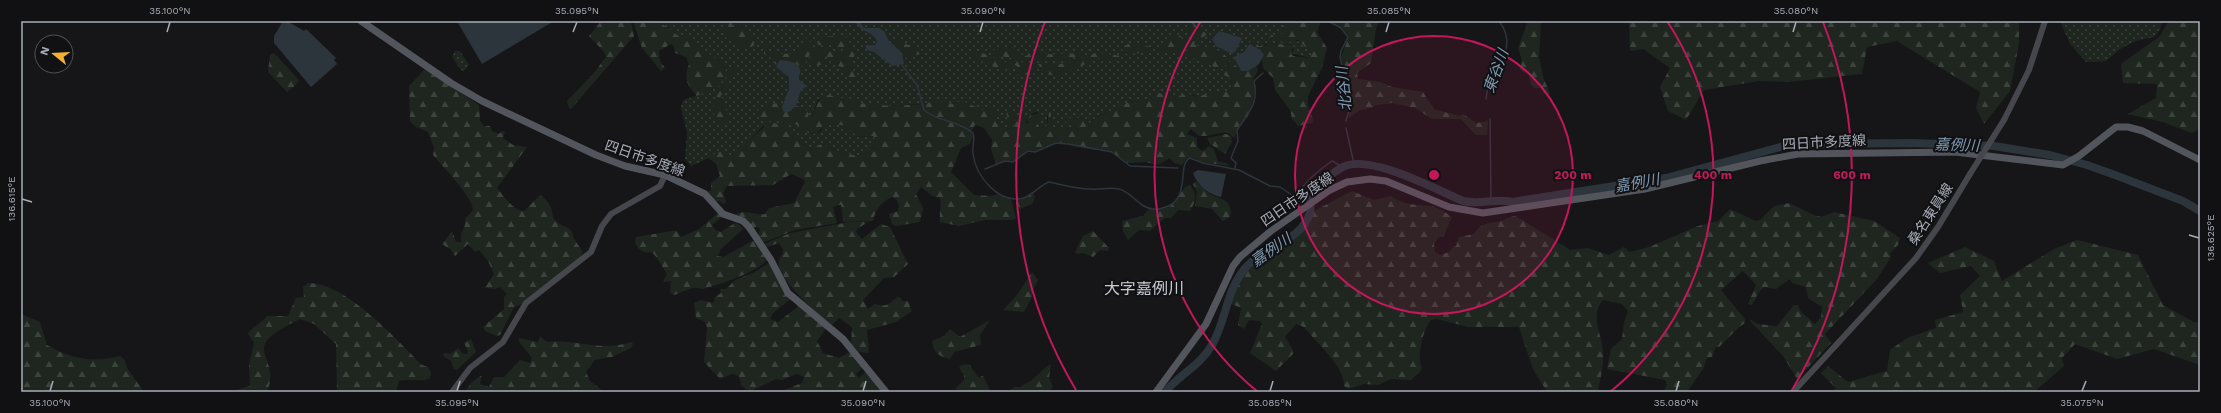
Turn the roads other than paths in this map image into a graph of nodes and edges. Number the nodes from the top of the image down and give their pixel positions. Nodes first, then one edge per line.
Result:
1 (361, 21) edge
2 (2045, 21) edge
3 (2200, 160) edge
4 (665, 175) junction
5 (452, 392) edge
6 (886, 392) edge
7 (1156, 392) edge
8 (1793, 392) edge

1 - 4 main road, 四日市多度線
2 - 8 main road, 桑名東員線, bridge
3 - 7 main road, 四日市多度線
4 - 5 main road
4 - 6 main road, 四日市多度線

